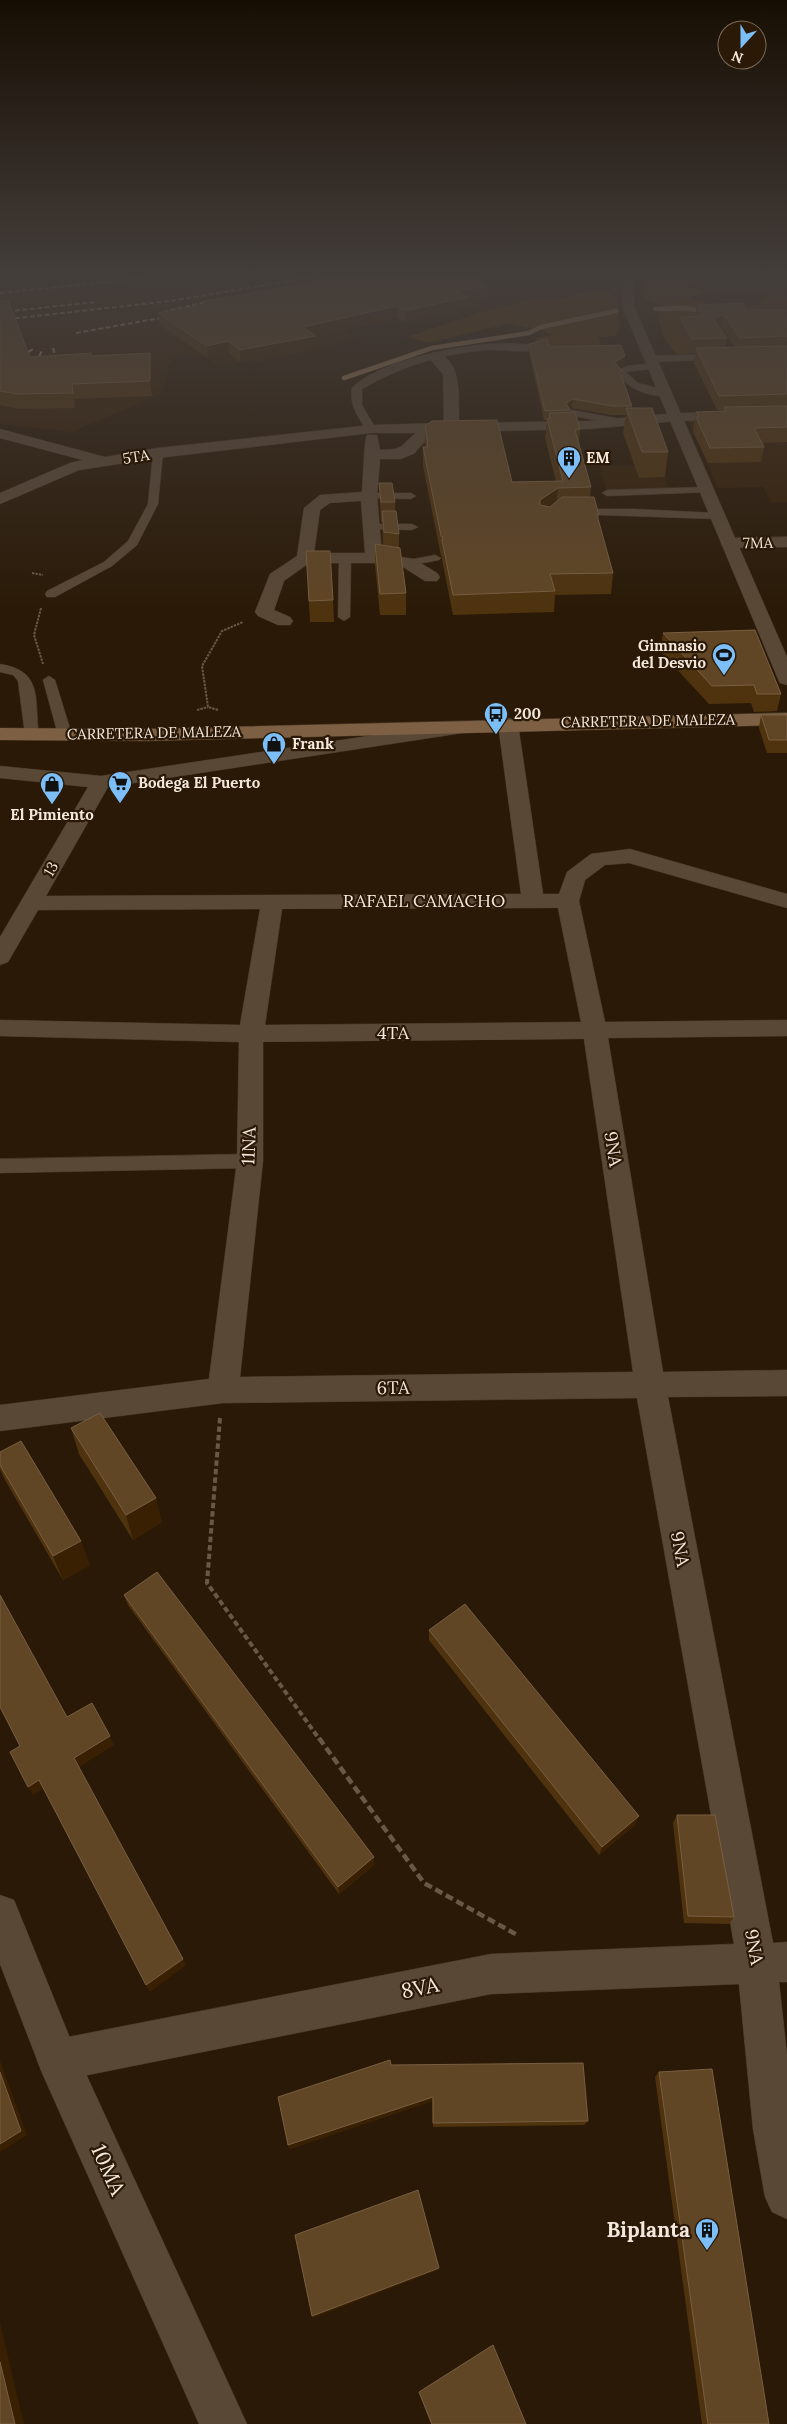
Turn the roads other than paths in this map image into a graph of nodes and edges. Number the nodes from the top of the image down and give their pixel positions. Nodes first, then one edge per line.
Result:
1 (358, 387) edge
2 (450, 387) edge
3 (640, 387) edge
4 (663, 387) edge
5 (666, 393) junction
6 (572, 413) edge
7 (787, 415) edge
8 (676, 417) junction
9 (620, 422) junction
10 (452, 427) junction
11 (371, 429) junction
12 (0, 433) edge
13 (158, 453) junction
14 (373, 455) junction
15 (106, 462) junction
16 (707, 490) junction
17 (607, 494) dead end
18 (369, 496) junction
19 (412, 496) dead end
20 (0, 499) edge
21 (566, 512) edge
22 (717, 516) junction
23 (371, 527) junction
24 (412, 527) dead end
25 (787, 542) edge
26 (729, 543) junction
27 (305, 558) junction
28 (345, 558) junction
29 (374, 558) junction
30 (436, 558) dead end
31 (408, 563) junction
32 (431, 577) dead end
33 (51, 594) road end
34 (344, 617) dead end
35 (284, 621) dead end
36 (0, 668) edge
37 (787, 679) edge
38 (49, 680) road end
39 (787, 719) edge
40 (508, 724) junction
41 (479, 726) junction
42 (0, 734) edge
43 (32, 735) junction
44 (65, 735) junction
45 (0, 772) edge
46 (101, 782) junction
47 (533, 901) junction
48 (568, 901) junction
49 (787, 901) edge
50 (272, 902) junction
51 (32, 903) junction
52 (0, 957) edge
53 (0, 1028) edge
54 (787, 1028) edge
55 (596, 1032) junction
56 (251, 1034) junction
57 (250, 1161) junction
58 (0, 1166) edge
59 (787, 1383) edge
60 (650, 1384) junction
61 (223, 1390) junction
62 (0, 1418) edge
63 (0, 1914) edge
64 (772, 1963) edge
65 (58, 2060) junction
66 (787, 2197) edge
67 (223, 2424) edge

1 - 11 lane
2 - 10 street
3 - 5 lane
4 - 5 street
5 - 8 street
6 - 9 lane
7 - 8 street, 5TA
8 - 9 street, 5TA
8 - 16 street
9 - 10 street, 5TA
10 - 11 street, 5TA
10 - 14 street
11 - 13 street, 5TA
11 - 14 street
12 - 15 street
13 - 15 street, 5TA
13 - 33 lane
14 - 18 street
15 - 20 street, 5TA
16 - 17 lane
16 - 22 street
18 - 19 lane
18 - 23 street
18 - 27 street
21 - 22 lane
22 - 26 street
23 - 24 lane
23 - 29 street
25 - 26 street, 7MA
26 - 37 street
27 - 28 street
27 - 35 street
28 - 29 street
28 - 34 lane
29 - 31 street
30 - 31 lane
31 - 32 street
36 - 43 lane
38 - 44 lane
39 - 40 main road, CARRETERA DE MALEZA
40 - 41 main road, CARRETERA DE MALEZA
40 - 47 street
41 - 44 main road, CARRETERA DE MALEZA
41 - 46 street
42 - 43 main road, CARRETERA DE MALEZA
43 - 44 main road, CARRETERA DE MALEZA
45 - 46 street
46 - 51 street, 13
47 - 48 street, RAFAEL CAMACHO
47 - 50 street, RAFAEL CAMACHO
48 - 49 street
48 - 55 street, 9NA
50 - 51 street, RAFAEL CAMACHO
50 - 56 street, 11NA
51 - 52 street, 13
53 - 56 street, 4TA
54 - 55 street, 4TA
55 - 56 street, 4TA
55 - 60 street, 9NA
56 - 57 street, 11NA
57 - 58 lane
57 - 61 street, 11NA
59 - 60 street, 6TA
60 - 61 street, 6TA
60 - 64 street, 9NA
61 - 62 street, 6TA
63 - 65 street, 10MA
64 - 65 street, 8VA
64 - 66 street, 9NA
65 - 67 street, 10MA

